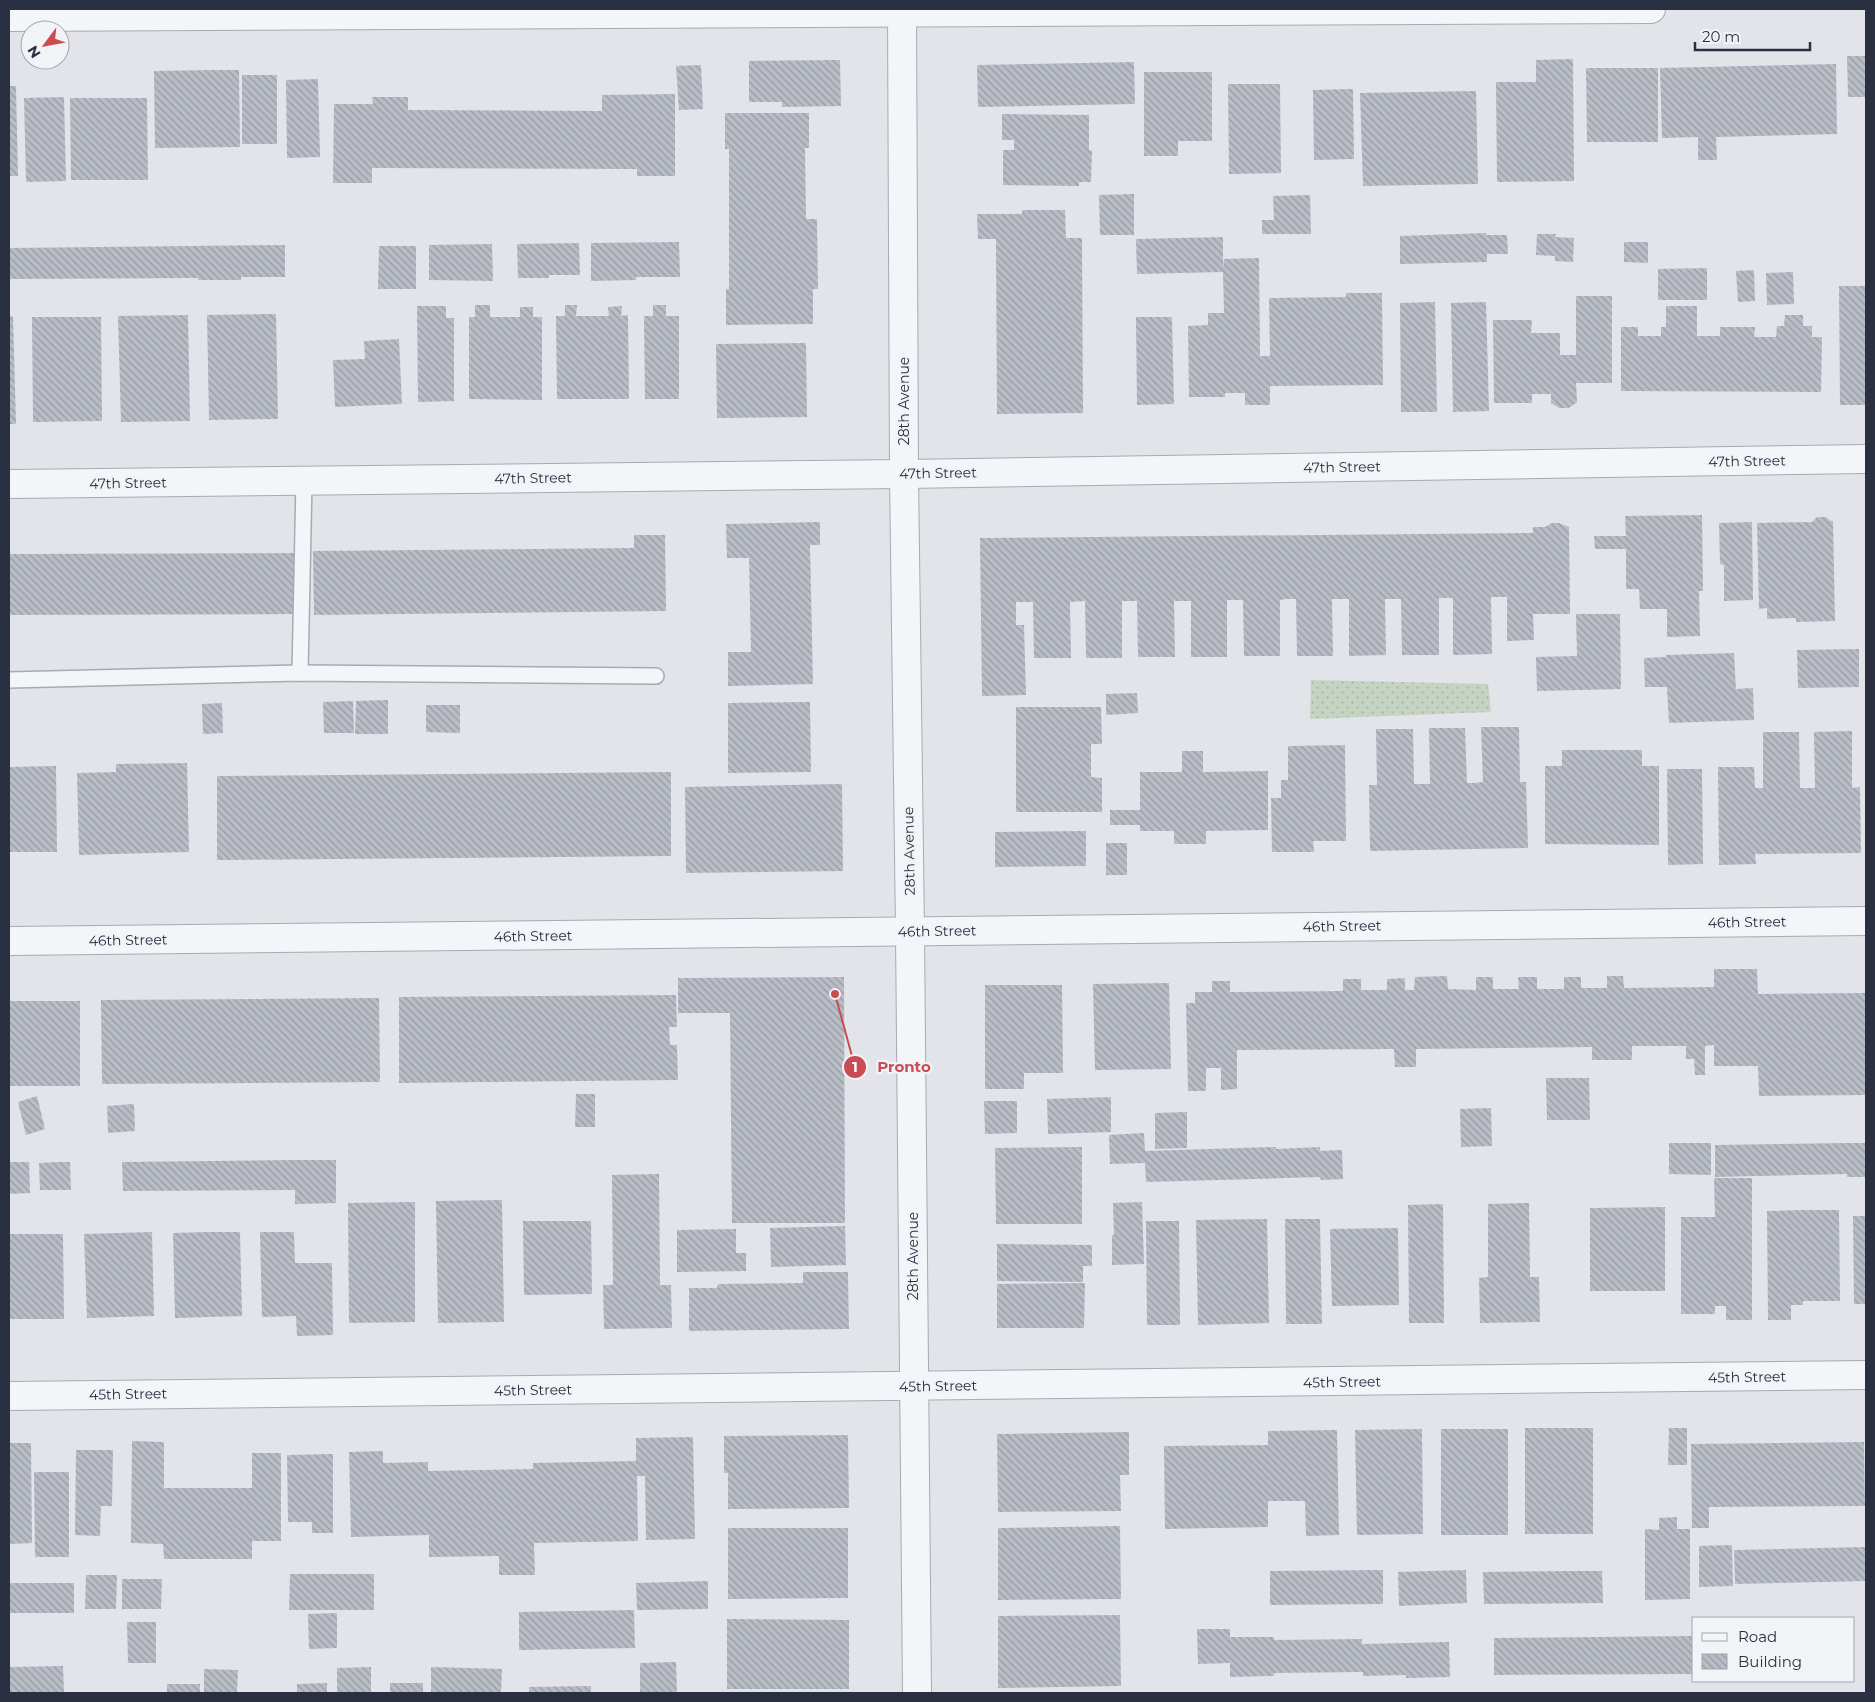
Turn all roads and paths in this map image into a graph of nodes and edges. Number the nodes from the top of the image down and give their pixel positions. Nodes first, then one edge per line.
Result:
1 (1506, 9) edge
2 (1651, 9) edge
3 (1157, 10) edge
4 (902, 11) edge
5 (9, 18) edge
6 (1866, 459) edge
7 (904, 474) junction
8 (304, 481) junction
9 (9, 484) edge
10 (300, 673) junction
11 (656, 676) dead end
12 (9, 680) edge
13 (1866, 921) edge
14 (910, 931) junction
15 (9, 941) edge
16 (1866, 1375) edge
17 (914, 1387) junction
18 (9, 1396) edge
19 (916, 1693) edge

1 - 2 street
1 - 3 street
3 - 4 street
4 - 5 street
4 - 7 street, 28th Avenue
6 - 7 street, 47th Street
7 - 8 street, 47th Street
7 - 14 street, 28th Avenue
8 - 9 street, 47th Street
8 - 10 lane
10 - 11 lane
10 - 12 lane
13 - 14 street, 46th Street
14 - 15 street, 46th Street
14 - 17 street, 28th Avenue
16 - 17 street, 45th Street
17 - 18 street, 45th Street
17 - 19 street, 28th Avenue

